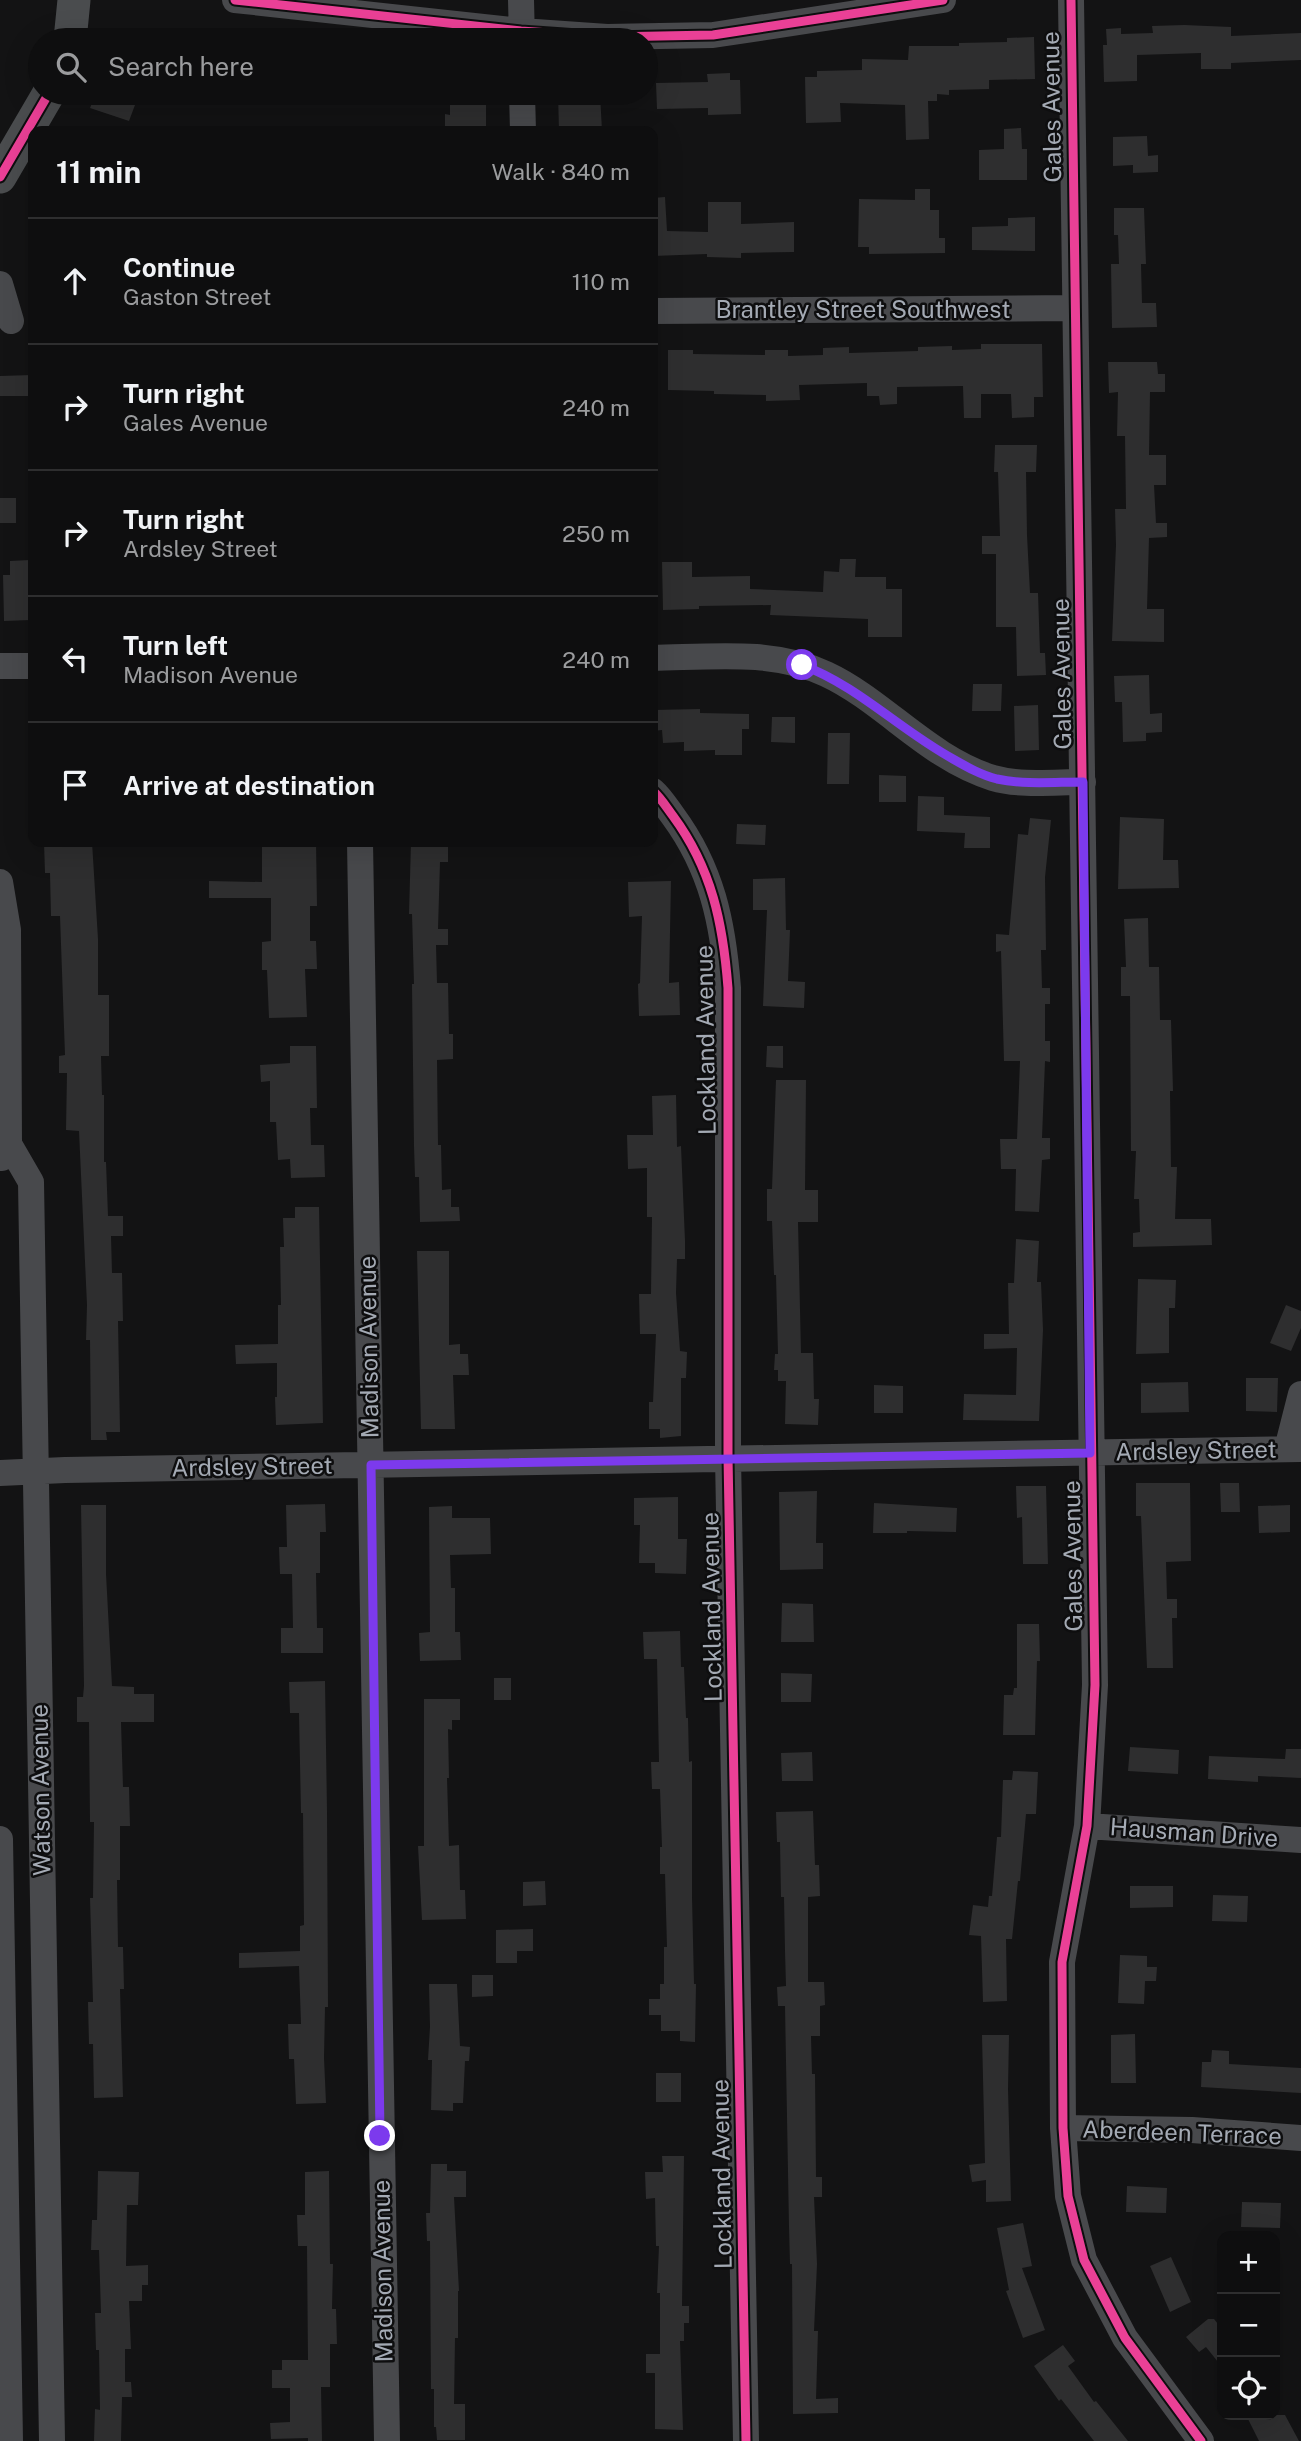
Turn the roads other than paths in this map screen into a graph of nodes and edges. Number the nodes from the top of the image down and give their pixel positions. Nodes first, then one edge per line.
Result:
1 (74, 0) edge
2 (236, 0) edge
3 (521, 0) edge
4 (943, 0) edge
5 (1071, 0) edge
6 (71, 28) edge
7 (458, 28) edge
8 (521, 28) edge
9 (658, 36) edge
10 (43, 105) edge
11 (522, 105) edge
12 (30, 126) edge
13 (523, 126) edge
14 (28, 130) edge
15 (0, 177) edge
16 (0, 284) edge
17 (1074, 308) junction
18 (658, 312) edge
19 (15, 321) edge
20 (658, 659) edge
21 (0, 666) edge
22 (28, 666) edge
23 (1083, 782) junction
24 (658, 797) edge
25 (360, 847) edge
26 (0, 882) edge
27 (5, 1153) edge
28 (1301, 1394) edge
29 (1294, 1449) edge
30 (1090, 1453) junction
31 (728, 1457) junction
32 (371, 1465) junction
33 (37, 1472) junction
34 (0, 1473) edge
35 (1087, 1826) junction
36 (0, 1839) edge
37 (1301, 1840) edge
38 (1063, 2128) junction
39 (4, 2138) junction
40 (47, 2138) junction
41 (1301, 2138) edge
42 (10, 2441) edge
43 (52, 2441) edge
44 (387, 2441) edge
45 (746, 2441) edge
46 (1201, 2441) edge

1 - 6 main road
2 - 7 street
3 - 8 street
4 - 9 street
5 - 17 street, Gales Avenue
10 - 12 main road
11 - 13 street
14 - 15 main road
16 - 19 street
17 - 18 street, Brantley Street Southwest
17 - 23 street, Gales Avenue
20 - 23 street
21 - 22 street
23 - 30 street, Gales Avenue
24 - 31 street, Lockland Avenue
25 - 32 street, Madison Avenue
26 - 27 street, Watson Avenue
27 - 33 street, Watson Avenue
28 - 29 street
29 - 30 street, Ardsley Street
30 - 31 street, Ardsley Street
30 - 35 street, Gales Avenue
31 - 32 street, Ardsley Street
31 - 45 street, Lockland Avenue
32 - 33 street, Ardsley Street
32 - 44 street, Madison Avenue
33 - 34 street, Ardsley Street
33 - 40 street, Watson Avenue
35 - 37 street, Hausman Drive
35 - 38 street, Gales Avenue
36 - 39 street, Watson Avenue
38 - 41 street, Aberdeen Terrace
38 - 46 street, Gales Avenue
39 - 40 street
39 - 42 street, Watson Avenue
40 - 43 street, Watson Avenue

